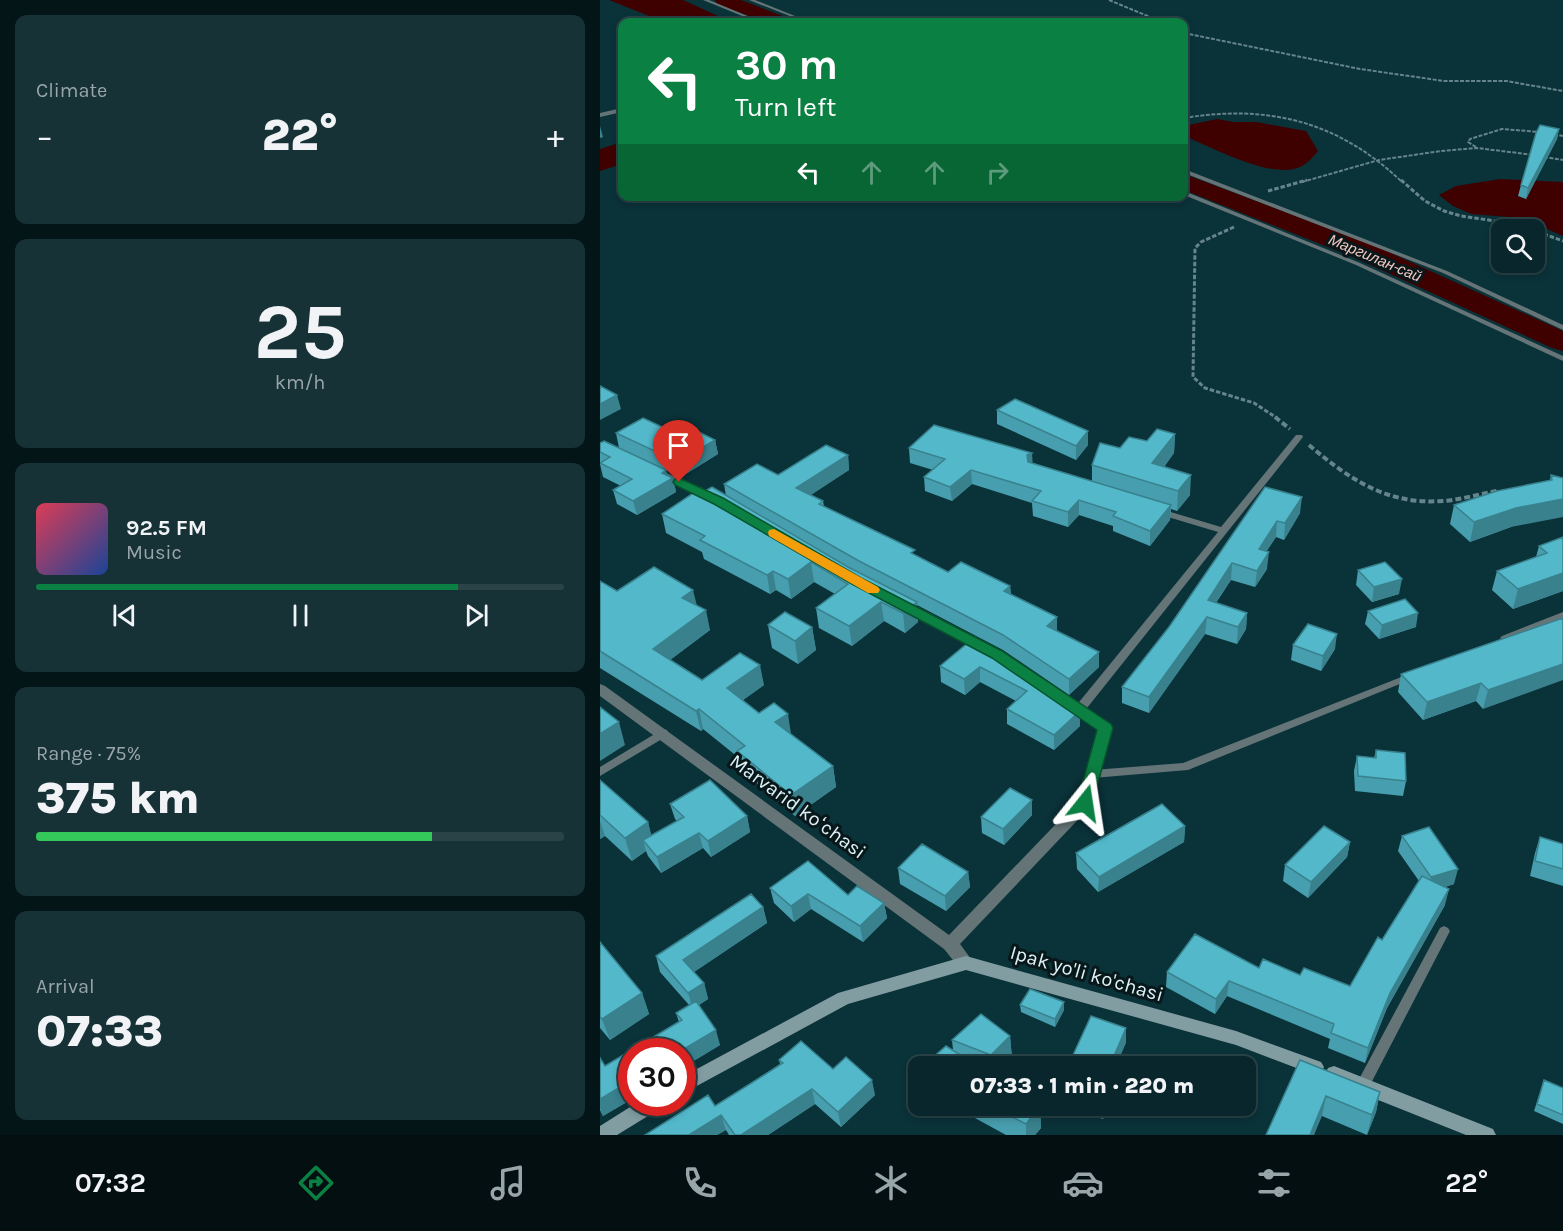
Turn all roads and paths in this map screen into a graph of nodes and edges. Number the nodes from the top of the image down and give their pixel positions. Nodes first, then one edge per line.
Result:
1 (705, 0) edge
2 (751, 0) edge
3 (1109, 0) edge
4 (750, 18) edge
5 (798, 18) edge
6 (1153, 18) edge
7 (1188, 34) edge
8 (1563, 90) edge
9 (618, 111) edge
10 (600, 115) edge
11 (1188, 117) edge
12 (1543, 133) edge
13 (1553, 134) edge
14 (1563, 136) edge
15 (1477, 148) junction
16 (1379, 160) junction
17 (1563, 160) edge
18 (1188, 173) edge
19 (1188, 196) edge
20 (1266, 204) junction
21 (1249, 220) junction
22 (1563, 241) edge
23 (1563, 328) edge
24 (1563, 359) edge
25 (1299, 437) junction
26 (643, 465) edge
27 (1502, 491) edge
28 (719, 501) edge
29 (1156, 511) edge
30 (1224, 531) junction
31 (897, 602) edge
32 (1563, 615) edge
33 (1498, 641) edge
34 (997, 655) edge
35 (1422, 672) edge
36 (600, 689) edge
37 (1061, 698) edge
38 (1079, 710) junction
39 (663, 733) junction
40 (600, 772) edge
41 (1093, 774) junction
42 (1444, 931) dead end
43 (951, 944) junction
44 (966, 963) junction
45 (696, 1078) edge
46 (1363, 1085) junction
47 (632, 1116) edge
48 (601, 1135) edge
49 (1486, 1135) edge

1 - 4 lane
2 - 5 lane
3 - 6 path
7 - 8 path
9 - 10 lane
11 - 16 path
12 - 15 path
13 - 14 path
15 - 16 path
15 - 17 path
16 - 20 path
16 - 22 path
18 - 20 lane
19 - 21 lane
20 - 23 lane
21 - 24 lane
21 - 25 path
25 - 27 path
25 - 30 lane
26 - 28 street
29 - 30 lane
30 - 38 lane
31 - 34 street
32 - 33 lane
35 - 41 lane
36 - 39 street, Marvarid koʻchasi
37 - 38 street
38 - 41 street
39 - 40 lane
39 - 43 street, Marvarid koʻchasi
41 - 43 street
42 - 46 lane
43 - 44 street, Marvarid koʻchasi
44 - 45 main road
44 - 46 main road, Ipak yo'li ko'chasi
46 - 49 main road, Ipak yo'li ko'chasi
47 - 48 main road

